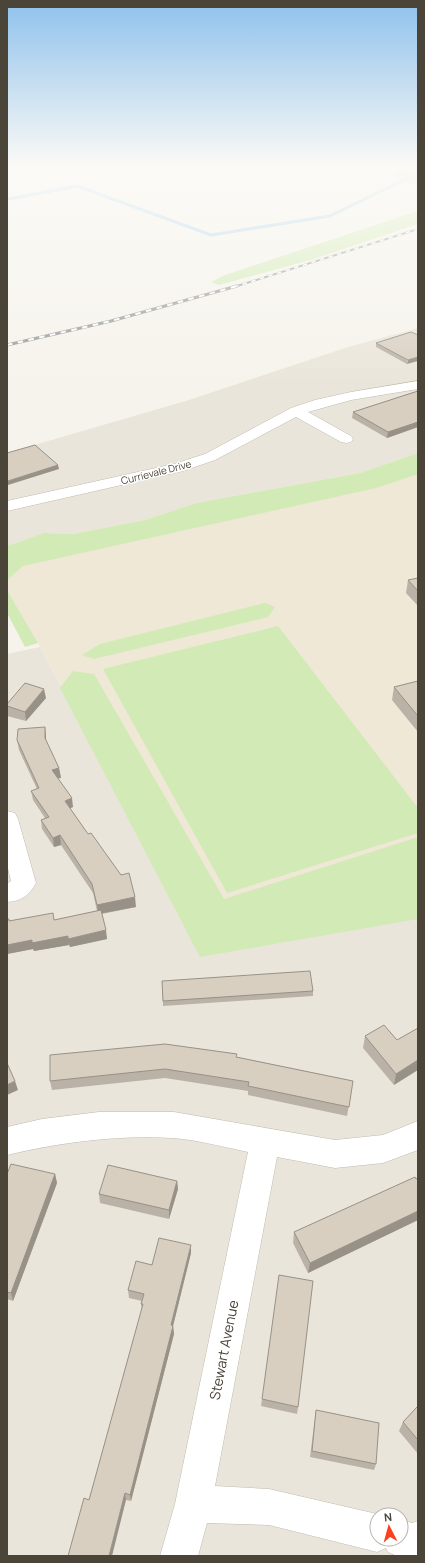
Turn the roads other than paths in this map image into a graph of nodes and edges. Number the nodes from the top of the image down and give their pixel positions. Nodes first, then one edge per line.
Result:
1 (418, 385) edge
2 (296, 411) junction
3 (346, 439) dead end
4 (7, 506) edge
5 (7, 819) edge
6 (7, 894) edge
7 (418, 1135) edge
8 (7, 1141) edge
9 (265, 1142) junction
10 (193, 1504) junction
11 (369, 1531) edge
12 (179, 1556) edge

1 - 2 street, Currievale Drive
2 - 3 street
2 - 4 street, Currievale Drive
5 - 6 street
7 - 9 street
8 - 9 street
9 - 10 street, Stewart Avenue
10 - 11 street
10 - 12 street, Stewart Avenue

